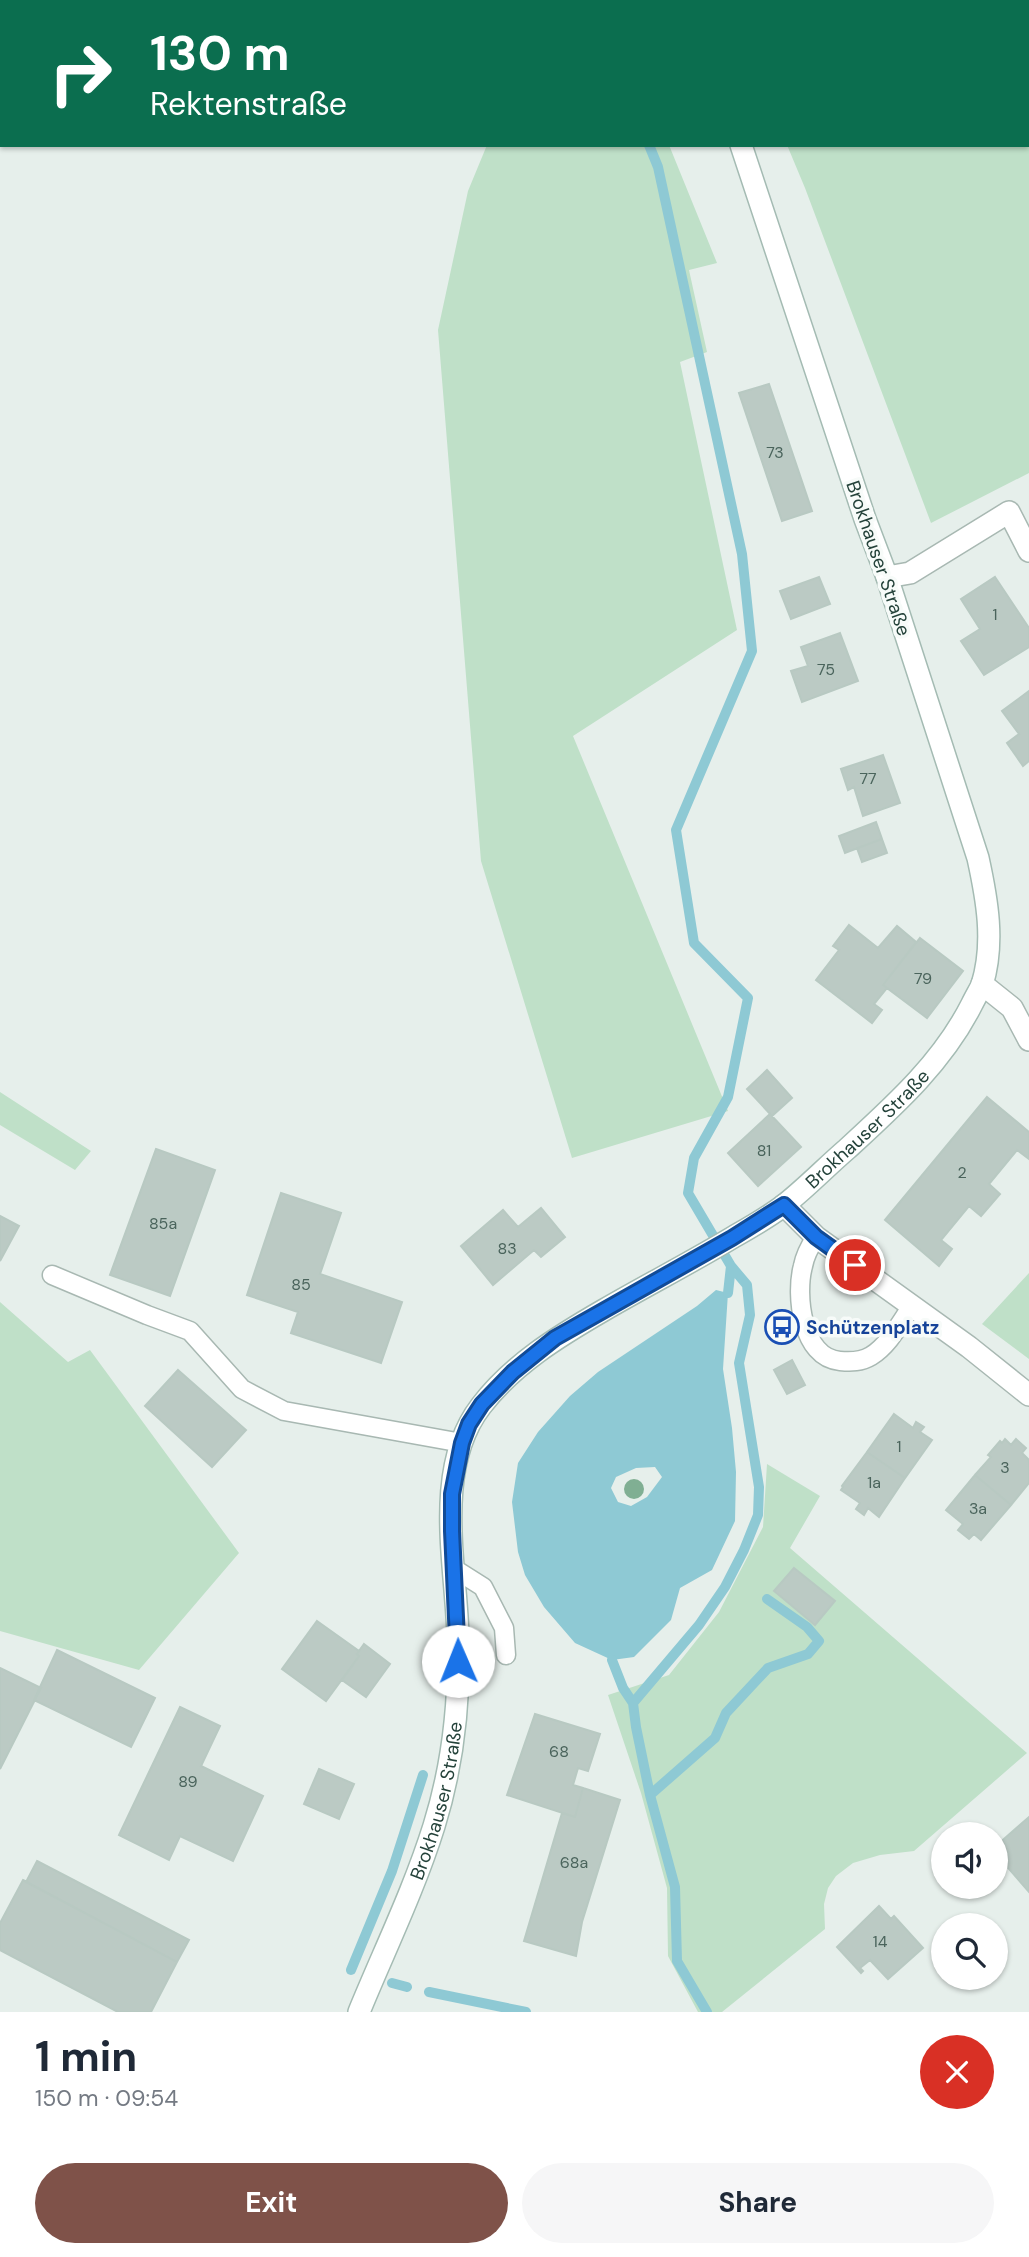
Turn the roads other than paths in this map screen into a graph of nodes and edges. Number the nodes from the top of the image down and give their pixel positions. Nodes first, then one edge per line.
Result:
1 (742, 147) edge
2 (1029, 551) edge
3 (887, 577) junction
4 (982, 984) junction
5 (1029, 1040) edge
6 (784, 1205) junction
7 (816, 1237) junction
8 (52, 1275) dead end
9 (912, 1306) junction
10 (1029, 1395) edge
11 (462, 1443) junction
12 (453, 1568) junction
13 (506, 1655) dead end
14 (359, 2012) edge

1 - 3 street, Brokhauser Straße
2 - 3 street
3 - 4 street, Brokhauser Straße
4 - 5 street
4 - 6 street, Brokhauser Straße
6 - 7 street
6 - 11 street, Brokhauser Straße
7 - 9 street
7 - 9 lane
8 - 11 lane
9 - 10 street
11 - 12 street, Brokhauser Straße
12 - 13 lane
12 - 14 street, Brokhauser Straße

